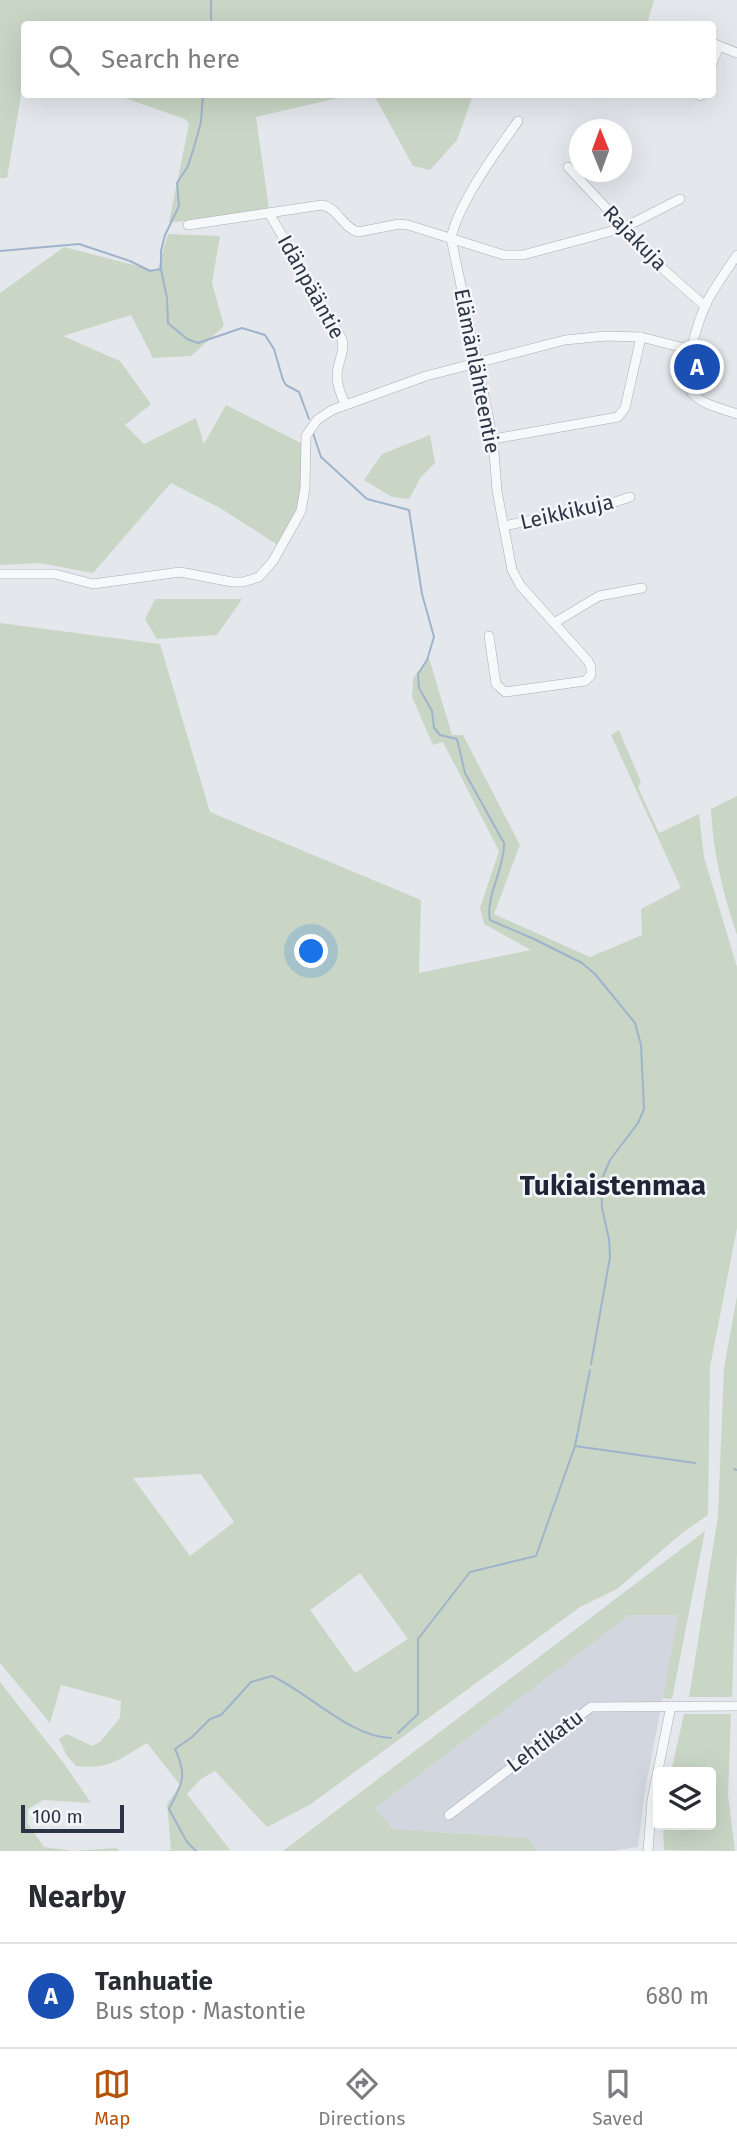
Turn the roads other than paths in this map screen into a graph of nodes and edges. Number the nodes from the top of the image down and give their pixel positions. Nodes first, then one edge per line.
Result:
1 (716, 44) edge
2 (737, 53) edge
3 (518, 121) dead end
4 (568, 167) dead end
5 (680, 199) dead end
6 (269, 212) junction
7 (188, 225) dead end
8 (623, 228) junction
9 (451, 238) junction
10 (737, 255) edge
11 (705, 306) junction
12 (641, 337) junction
13 (692, 350) junction
14 (477, 364) junction
15 (345, 404) junction
16 (737, 414) edge
17 (493, 439) junction
18 (630, 497) dead end
19 (504, 526) junction
20 (0, 574) edge
21 (642, 588) dead end
22 (554, 623) junction
23 (489, 636) dead end
24 (671, 1706) junction
25 (737, 1706) edge
26 (449, 1815) dead end
27 (649, 1851) edge

1 - 2 street
3 - 9 street
4 - 8 street, Rajakuja
5 - 8 street
6 - 7 street
6 - 9 street
6 - 15 street, Idänpääntie
8 - 9 street
8 - 11 street, Rajakuja
9 - 14 street, Elämänlähteentie
10 - 11 street
11 - 13 street
12 - 13 street
12 - 14 street
12 - 17 street
13 - 16 street
14 - 15 street
14 - 17 street, Elämänlähteentie
15 - 20 street
17 - 19 street, Elämänlähteentie
18 - 19 street, Leikkikuja
19 - 22 street, Elämänlähteentie
21 - 22 street
22 - 23 street, Elämänlähteentie
24 - 25 street, Lehtikatu
24 - 26 street, Lehtikatu
24 - 27 street

